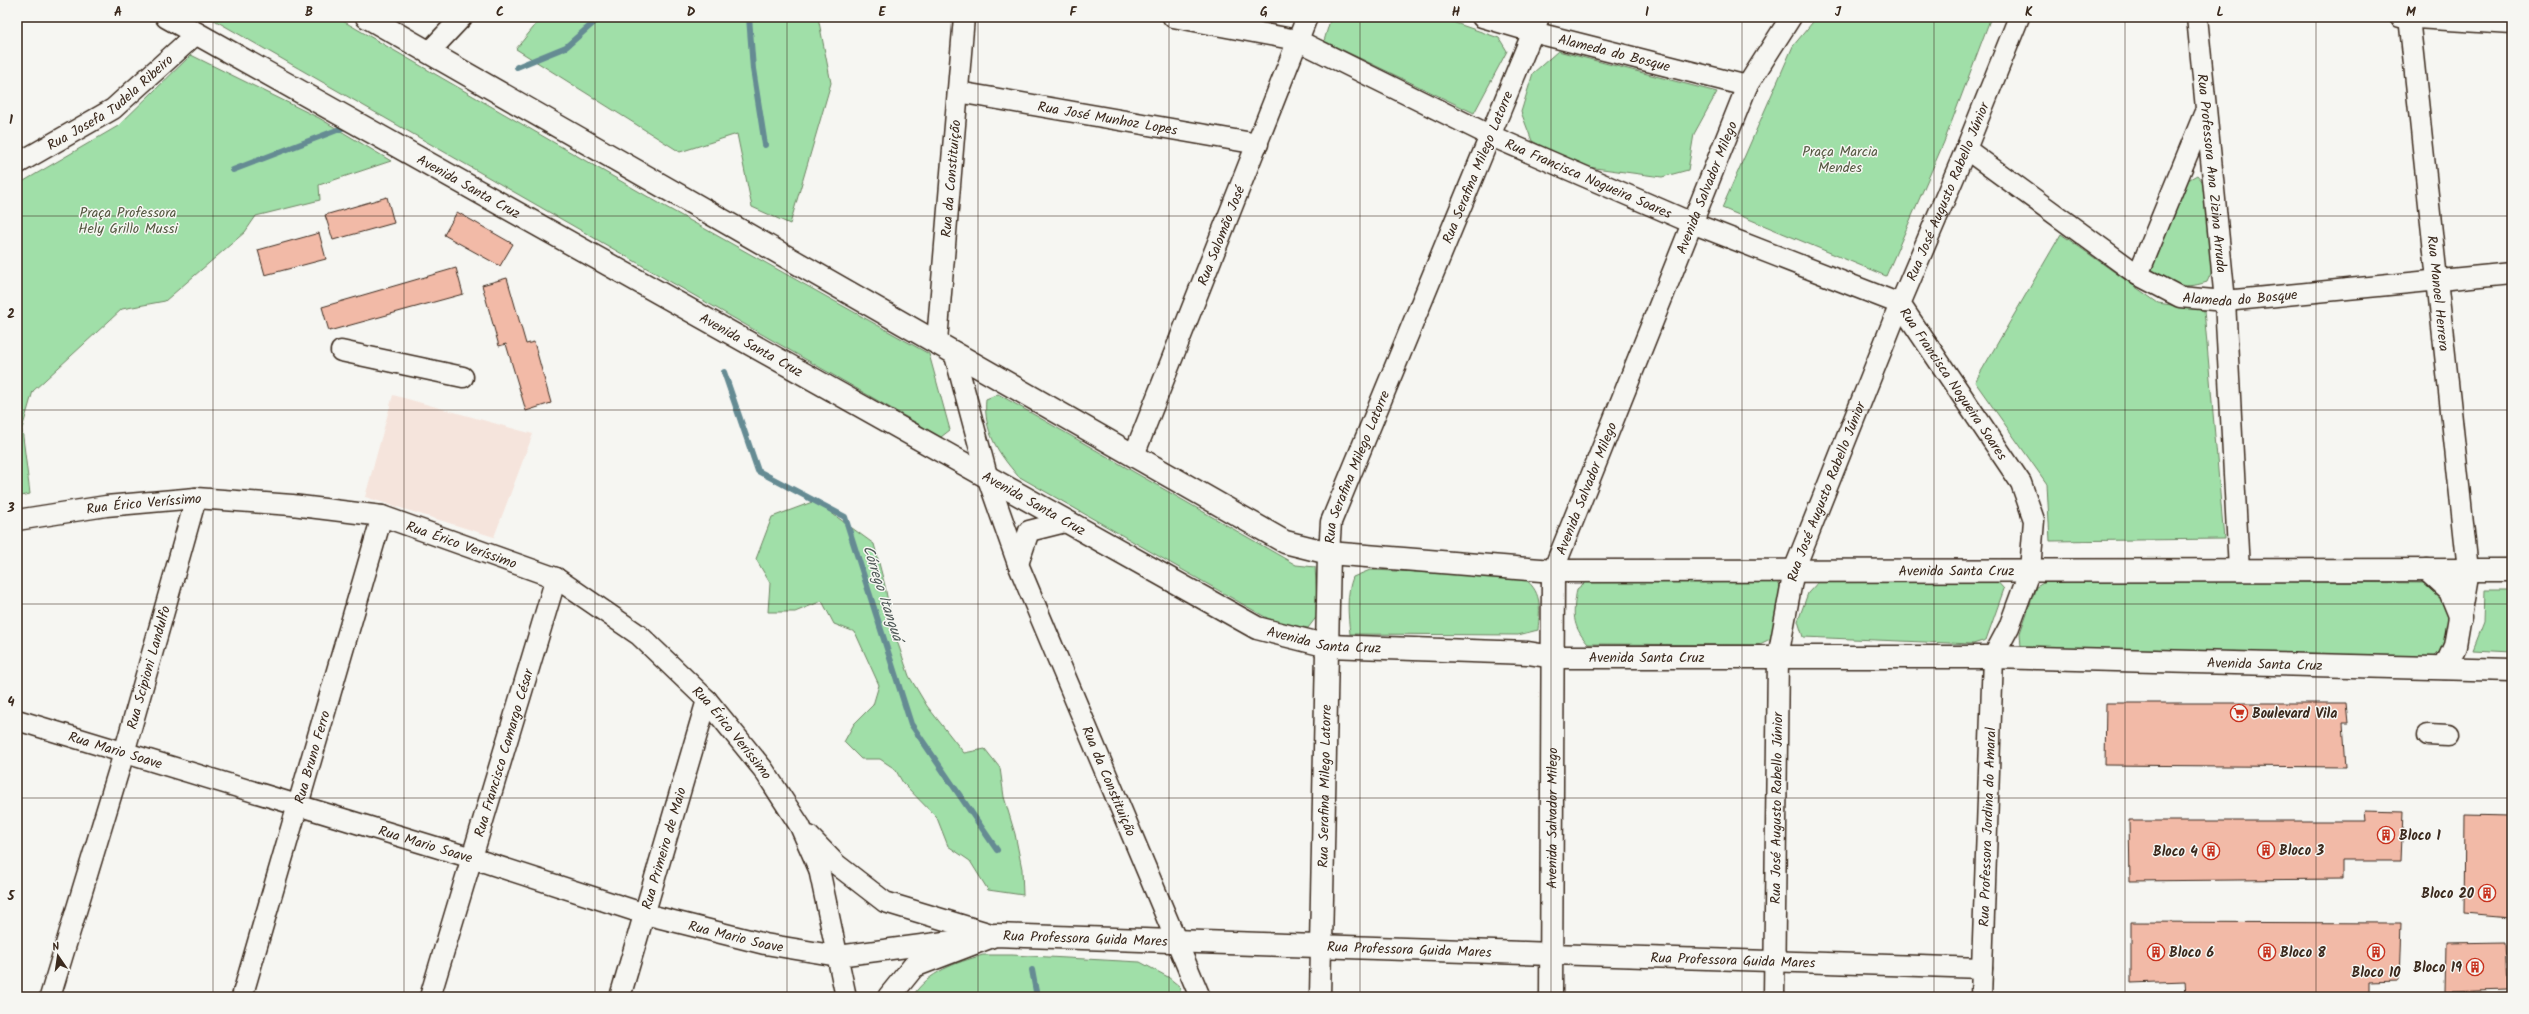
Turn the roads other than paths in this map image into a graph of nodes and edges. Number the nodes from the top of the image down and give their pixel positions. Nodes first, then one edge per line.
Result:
1 (167, 17) edge
2 (367, 17) edge
3 (462, 17) edge
4 (964, 17) edge
5 (1173, 17) edge
6 (1306, 17) edge
7 (1482, 17) edge
8 (1791, 17) edge
9 (2019, 17) edge
10 (2197, 17) edge
11 (2400, 17) edge
12 (2409, 17) edge
13 (2512, 24) edge
14 (1536, 25) edge
15 (196, 34) junction
16 (1297, 40) junction
17 (429, 52) junction
18 (1747, 86) junction
19 (958, 92) junction
20 (2206, 109) junction
21 (1489, 135) junction
22 (1258, 144) junction
23 (1966, 149) junction
24 (17, 164) edge
25 (2184, 168) junction
26 (2213, 176) junction
27 (1692, 223) junction
28 (2512, 273) edge
29 (2138, 275) junction
30 (2437, 282) junction
31 (2225, 301) junction
32 (1900, 304) junction
33 (945, 347) junction
34 (341, 351) dead end
35 (463, 378) dead end
36 (1134, 455) junction
37 (988, 479) junction
38 (196, 498) junction
39 (382, 516) junction
40 (17, 520) edge
41 (1065, 522) junction
42 (1329, 553) junction
43 (1018, 564) junction
44 (1794, 570) junction
45 (2030, 570) junction
46 (2239, 570) junction
47 (2427, 570) junction
48 (2468, 570) junction
49 (2512, 570) edge
50 (1553, 571) junction
51 (556, 578) junction
52 (2461, 618) junction
53 (1328, 646) junction
54 (1553, 657) junction
55 (1778, 657) junction
56 (1992, 657) junction
57 (2445, 668) junction
58 (2512, 670) edge
59 (707, 700) junction
60 (17, 720) edge
61 (124, 753) junction
62 (299, 806) junction
63 (800, 826) junction
64 (472, 858) junction
65 (645, 914) junction
66 (994, 935) junction
67 (1179, 941) junction
68 (1321, 946) junction
69 (1552, 954) junction
70 (838, 956) junction
71 (1774, 961) junction
72 (1982, 968) junction
73 (50, 997) edge
74 (242, 997) edge
75 (430, 997) edge
76 (620, 997) edge
77 (846, 997) edge
78 (890, 997) edge
79 (1200, 997) edge
80 (1320, 997) edge
81 (1551, 997) edge
82 (1774, 997) edge
83 (1981, 997) edge

1 - 15 main road, Avenida Santa Cruz
2 - 17 main road, Avenida Santa Cruz
3 - 17 street
4 - 19 street, Rua da Constituição
5 - 16 street, Rua Francisca Nogueira Soares
6 - 16 street, Rua Salomão José
7 - 14 street, Alameda do Bosque
8 - 18 street, Avenida Salvador Milego
9 - 23 street, Rua José Augusto Rabello Júnior
10 - 20 street, Rua Professora Ana Zizina Arruda
11 - 12 street
12 - 13 street
12 - 30 street, Rua Manoel Herrera
14 - 18 street, Alameda do Bosque
14 - 21 street, Rua Serafina Milego Latorre
15 - 24 street, Rua Josefa Tudela Ribeiro
15 - 37 main road, Avenida Santa Cruz
16 - 21 street, Rua Francisca Nogueira Soares
16 - 22 street, Rua Salomão José
17 - 33 main road, Avenida Santa Cruz
18 - 27 street, Avenida Salvador Milego
19 - 22 street, Rua José Munhoz Lopes
19 - 33 street, Rua da Constituição
20 - 25 street
20 - 26 street, Rua Professora Ana Zizina Arruda
21 - 27 street, Rua Francisca Nogueira Soares
21 - 42 street, Rua Serafina Milego Latorre
22 - 36 street, Rua Salomão José
23 - 29 street, Alameda do Bosque
23 - 32 street, Rua José Augusto Rabello Júnior
25 - 26 street
25 - 29 street
26 - 31 street, Rua Professora Ana Zizina Arruda
27 - 32 street, Rua Francisca Nogueira Soares
27 - 50 street, Avenida Salvador Milego
28 - 30 street, Alameda do Bosque
29 - 31 street, Alameda do Bosque
30 - 31 street, Alameda do Bosque
30 - 48 street, Rua Manoel Herrera
31 - 46 street, Rua Professora Ana Zizina Arruda
32 - 44 street, Rua José Augusto Rabello Júnior
32 - 45 street, Rua Francisca Nogueira Soares
33 - 36 main road, Avenida Santa Cruz
33 - 37 street, Rua da Constituição
34 - 35 street
36 - 42 main road, Avenida Santa Cruz
37 - 41 main road, Avenida Santa Cruz
37 - 43 street, Rua da Constituição
38 - 39 street, Rua Érico Veríssimo
38 - 40 street, Rua Érico Veríssimo
38 - 61 street, Rua Scipioni Landulfo
39 - 51 street, Rua Érico Veríssimo
39 - 62 street, Rua Bruno Ferro
41 - 43 street
41 - 53 main road, Avenida Santa Cruz
42 - 50 main road, Avenida Santa Cruz
42 - 53 main road, Rua Serafina Milego Latorre
43 - 67 street, Rua da Constituição
44 - 45 main road, Avenida Santa Cruz
44 - 50 main road, Avenida Santa Cruz
44 - 55 street, Rua José Augusto Rabello Júnior
45 - 46 main road, Avenida Santa Cruz
45 - 56 street, Avenida Santa Cruz
46 - 47 main road, Avenida Santa Cruz
47 - 48 main road, Avenida Santa Cruz
47 - 52 main road
48 - 49 main road, Avenida Santa Cruz
48 - 52 main road
50 - 54 main road, Avenida Salvador Milego
51 - 59 street, Rua Érico Veríssimo
51 - 64 street, Rua Francisco Camargo César
52 - 57 main road
53 - 54 main road, Avenida Santa Cruz
53 - 68 main road, Rua Serafina Milego Latorre
54 - 55 main road, Avenida Santa Cruz
54 - 69 main road, Avenida Salvador Milego
55 - 56 main road, Avenida Santa Cruz
55 - 71 street, Rua José Augusto Rabello Júnior
56 - 57 main road, Avenida Santa Cruz
56 - 72 street, Rua Professora Jordina do Amaral
57 - 58 main road, Avenida Santa Cruz
59 - 63 street, Rua Érico Veríssimo
59 - 65 street, Rua Primeiro de Maio
60 - 61 street, Rua Mario Soave
61 - 62 street, Rua Mario Soave
61 - 73 street, Rua Scipioni Landulfo
62 - 64 street, Rua Mario Soave
62 - 74 street, Rua Bruno Ferro
63 - 66 street, Rua Érico Veríssimo
63 - 70 street, Rua Érico Veríssimo
64 - 65 street, Rua Mario Soave
64 - 75 street, Rua Francisco Camargo César
65 - 70 street, Rua Mario Soave
65 - 76 street, Rua Primeiro de Maio
66 - 67 main road, Rua Professora Guida Mares
66 - 70 street, Rua Professora Guida Mares
66 - 78 main road
67 - 68 main road, Rua Professora Guida Mares
67 - 79 street, Rua da Constituição
68 - 69 main road, Rua Professora Guida Mares
68 - 80 street, Rua Serafina Milego Latorre
69 - 71 street, Rua Professora Guida Mares
69 - 81 main road, Avenida Salvador Milego
70 - 77 street, Rua Érico Veríssimo
71 - 72 street, Rua Professora Guida Mares
71 - 82 street, Rua José Augusto Rabello Júnior
72 - 83 street, Rua Professora Jordina do Amaral

